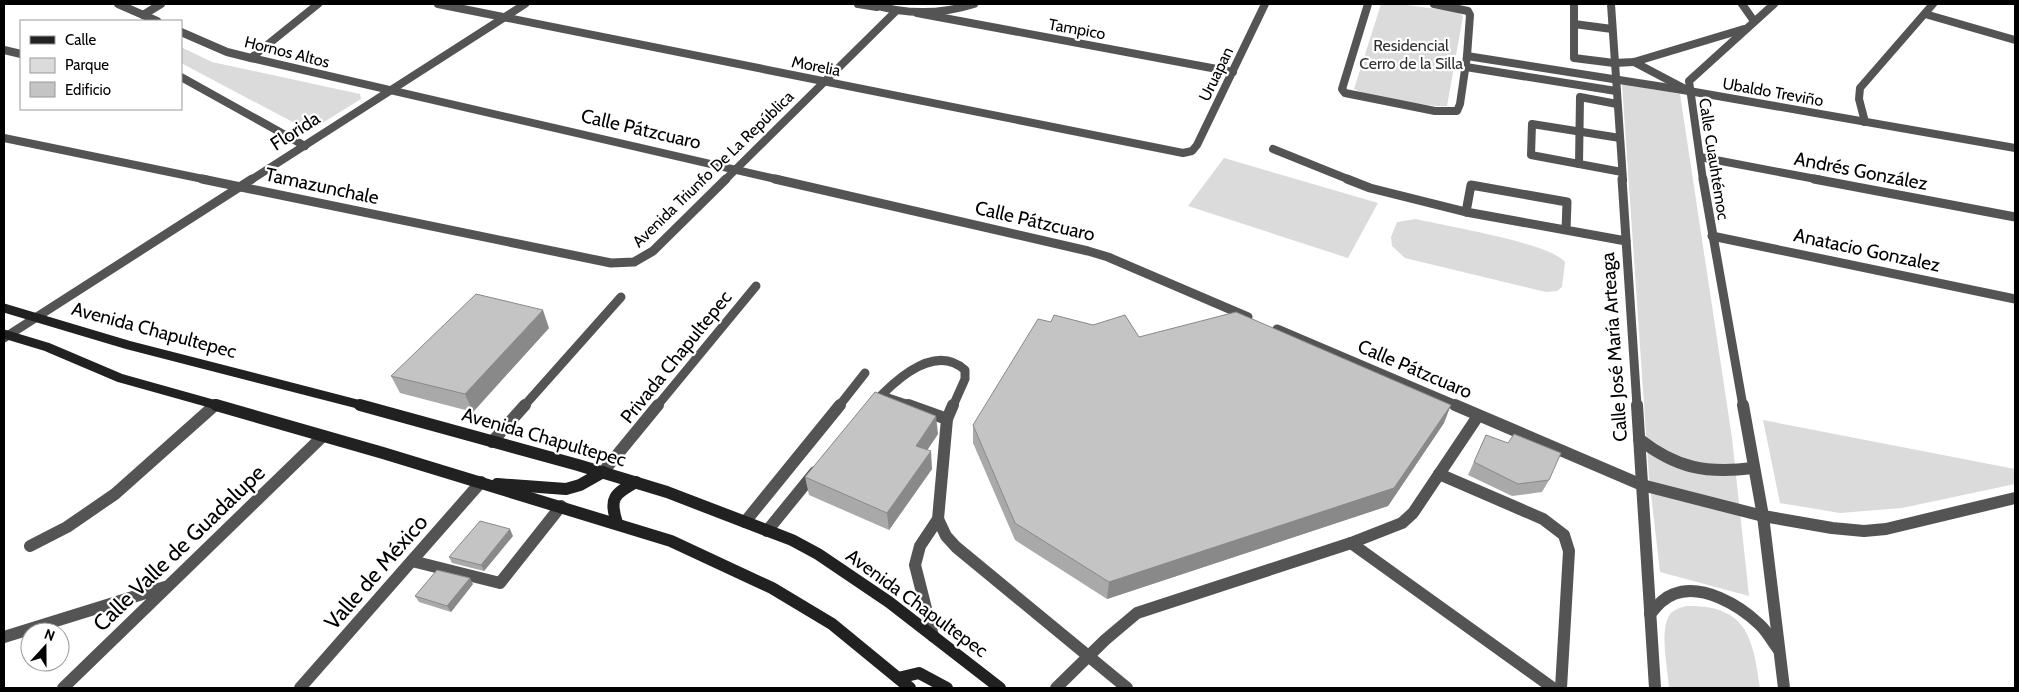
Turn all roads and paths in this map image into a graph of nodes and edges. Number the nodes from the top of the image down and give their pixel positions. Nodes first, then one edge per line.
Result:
1 (118, 4) edge
2 (161, 4) edge
3 (318, 4) edge
4 (438, 4) edge
5 (525, 4) edge
6 (858, 4) edge
7 (871, 4) edge
8 (974, 4) edge
9 (1265, 4) edge
10 (1368, 4) edge
11 (1434, 4) edge
12 (1574, 4) edge
13 (1611, 4) edge
14 (1742, 4) edge
15 (1774, 4) edge
16 (1933, 4) edge
17 (883, 8) junction
18 (896, 11) junction
19 (917, 13) junction
20 (1925, 14) junction
21 (144, 15) junction
22 (505, 17) junction
23 (155, 20) edge
24 (1754, 22) junction
25 (1574, 24) junction
26 (1747, 28) junction
27 (1612, 29) junction
28 (182, 32) edge
29 (2015, 40) edge
30 (4, 50) edge
31 (20, 54) edge
32 (1467, 56) junction
33 (251, 58) junction
34 (1634, 62) junction
35 (1614, 63) junction
36 (1466, 67) junction
37 (1233, 72) junction
38 (182, 78) edge
39 (1616, 79) junction
40 (825, 81) junction
41 (389, 91) junction
42 (1616, 91) junction
43 (1689, 91) junction
44 (1616, 104) junction
45 (1865, 122) junction
46 (1580, 132) junction
47 (4, 138) edge
48 (1620, 138) junction
49 (304, 146) junction
50 (2015, 148) edge
51 (1272, 149) dead end
52 (1189, 153) joint
53 (1700, 158) junction
54 (1580, 164) junction
55 (737, 169) junction
56 (1622, 172) junction
57 (243, 186) junction
58 (1466, 212) junction
59 (2015, 217) edge
60 (1566, 230) junction
61 (1712, 236) junction
62 (1626, 241) junction
63 (634, 262) joint
64 (756, 286) dead end
65 (621, 297) dead end
66 (2015, 299) edge
67 (4, 308) edge
68 (35, 317) junction
69 (1253, 319) edge
70 (1271, 327) edge
71 (5, 336) edge
72 (865, 373) dead end
73 (880, 395) junction
74 (215, 405) junction
75 (868, 409) edge
76 (1478, 416) junction
77 (947, 419) junction
78 (323, 436) junction
79 (1639, 439) junction
80 (492, 442) junction
81 (820, 466) edge
82 (1753, 468) junction
83 (603, 472) junction
84 (1439, 474) junction
85 (481, 482) junction
86 (636, 482) junction
87 (1642, 485) junction
88 (2015, 498) edge
89 (561, 506) junction
90 (1763, 516) junction
91 (938, 519) junction
92 (745, 522) junction
93 (618, 523) junction
94 (767, 531) junction
95 (1351, 543) junction
96 (30, 546) dead end
97 (412, 561) junction
98 (167, 586) junction
99 (1650, 614) junction
100 (933, 636) junction
101 (4, 637) edge
102 (1778, 650) junction
103 (1088, 655) junction
104 (898, 678) junction
105 (63, 688) edge
106 (300, 688) edge
107 (910, 688) edge
108 (946, 688) edge
109 (1000, 688) edge
110 (1056, 688) edge
111 (1127, 688) edge
112 (1553, 688) edge
113 (1561, 688) edge
114 (1655, 688) edge
115 (1784, 688) edge

1 - 21 street
2 - 21 street
3 - 33 street
4 - 22 street, Morelia
5 - 22 street, Florida
6 - 17 street
7 - 17 street
8 - 19 street
9 - 37 street, Uruapan
10 - 36 street
11 - 32 street
12 - 25 street
13 - 27 street, Calle José María Arteaga
14 - 24 street
15 - 24 street, Calle Cuauhtémoc
16 - 20 street
17 - 18 street
18 - 19 street
18 - 40 street, Avenida Triunfo De La República
19 - 37 street, Tampico
20 - 29 street
20 - 45 street
21 - 23 street
22 - 40 street, Morelia
22 - 41 street, Florida
24 - 26 street, Calle Cuauhtémoc
25 - 27 street
25 - 35 street
26 - 34 street
26 - 43 street, Calle Cuauhtémoc
27 - 35 street, Calle José María Arteaga
28 - 33 street, Hornos Altos
30 - 31 street
32 - 36 street
32 - 39 street, Ubaldo Treviño
33 - 41 street, Hornos Altos
34 - 35 street
34 - 43 street
35 - 39 street, Calle José María Arteaga
36 - 42 street
37 - 52 street, Uruapan
38 - 49 street
39 - 42 street, Calle José María Arteaga
39 - 43 street, Ubaldo Treviño
40 - 52 street, Morelia
40 - 55 street, Avenida Triunfo De La República
41 - 49 street, Florida
41 - 55 street, Calle Pátzcuaro
42 - 44 street, Calle José María Arteaga
43 - 45 street, Ubaldo Treviño
43 - 53 street, Calle Cuauhtémoc
44 - 46 street
44 - 48 street, Calle José María Arteaga
45 - 50 street, Ubaldo Treviño
46 - 48 street
46 - 54 street
46 - 54 street
47 - 57 street, Tamazunchale
48 - 56 street, Calle José María Arteaga
49 - 57 street, Florida
51 - 58 street
53 - 59 street, Andrés González
53 - 61 street, Calle Cuauhtémoc
54 - 56 street
55 - 63 street, Avenida Triunfo De La República
55 - 69 street, Calle Pátzcuaro
56 - 62 street, Calle José María Arteaga
57 - 63 street, Tamazunchale
57 - 68 street, Florida
58 - 60 street
58 - 60 street
60 - 62 street
61 - 66 street, Anatacio Gonzalez
61 - 82 street
62 - 79 street, Calle José María Arteaga
64 - 83 street, Privada Chapultepec
65 - 80 street
67 - 68 main road, Avenida Chapultepec
68 - 71 street, Florida
68 - 80 main road, Avenida Chapultepec
70 - 76 street, Calle Pátzcuaro
71 - 74 main road
72 - 92 street
73 - 75 street
73 - 77 street
73 - 77 street
74 - 78 main road
74 - 96 street
76 - 84 street
76 - 87 street, Calle Pátzcuaro
77 - 91 street
78 - 85 main road
78 - 98 street, Calle Valle de Guadalupe
79 - 82 street
79 - 87 street, Calle José María Arteaga
80 - 83 main road, Avenida Chapultepec
81 - 94 street
82 - 90 street
83 - 85 main road
83 - 86 main road, Avenida Chapultepec
84 - 95 street
84 - 113 street
85 - 89 main road
85 - 97 street, Valle de México
86 - 92 main road, Avenida Chapultepec
86 - 93 main road
87 - 90 street, Calle Pátzcuaro
87 - 99 street, Calle José María Arteaga
88 - 90 street, Calle Pátzcuaro
89 - 93 main road
89 - 97 street
90 - 102 street
91 - 100 street
91 - 103 street
92 - 94 main road, Avenida Chapultepec
93 - 104 main road
94 - 100 main road, Avenida Chapultepec
95 - 103 street
95 - 112 street
97 - 106 street, Valle de México
98 - 101 street
98 - 105 street, Calle Valle de Guadalupe
99 - 102 street
99 - 114 street, Calle José María Arteaga
100 - 109 main road, Avenida Chapultepec
102 - 115 street
103 - 110 street
103 - 111 street
104 - 107 main road
104 - 108 main road

